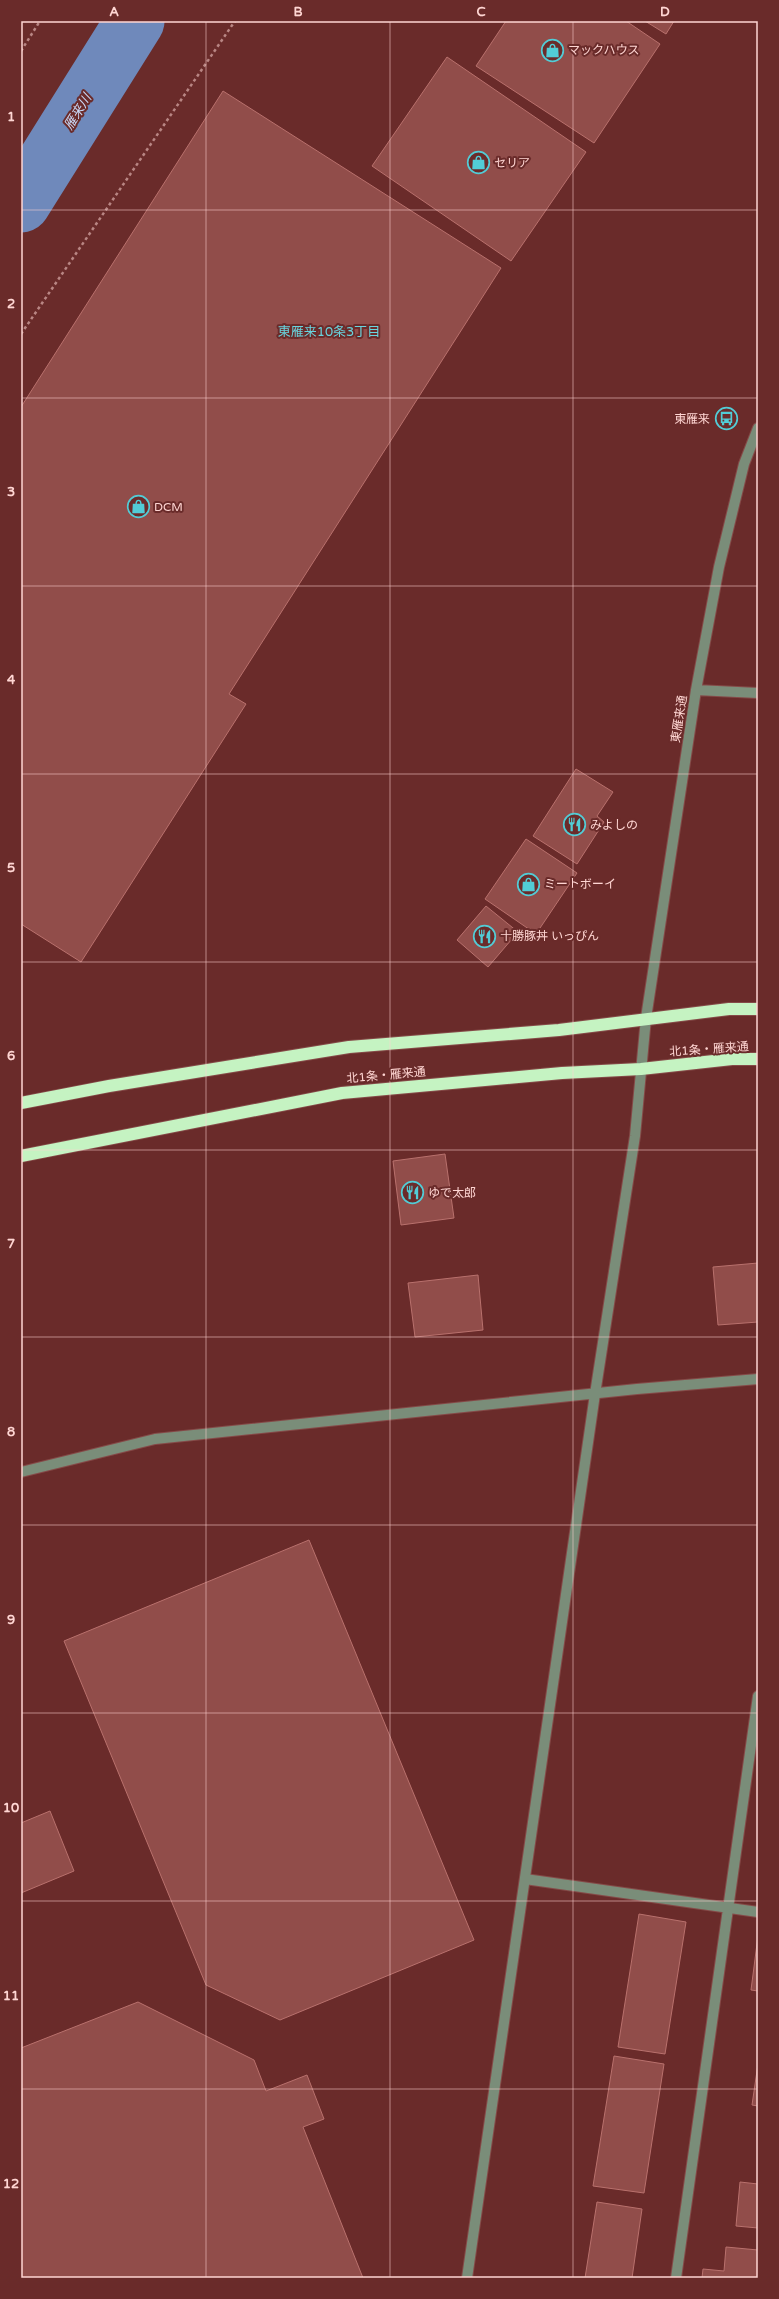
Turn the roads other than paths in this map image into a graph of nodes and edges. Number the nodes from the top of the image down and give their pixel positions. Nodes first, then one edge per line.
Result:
1 (758, 428) edge
2 (696, 690) junction
3 (758, 693) edge
4 (758, 1009) edge
5 (646, 1018) junction
6 (758, 1059) edge
7 (640, 1069) junction
8 (21, 1103) edge
9 (21, 1156) edge
10 (758, 1379) edge
11 (595, 1394) junction
12 (21, 1472) edge
13 (758, 1696) edge
14 (525, 1879) junction
15 (727, 1907) junction
16 (758, 1912) edge
17 (468, 2278) edge
18 (676, 2278) edge

1 - 2 street, 東雁来通
2 - 3 street
2 - 5 street, 東雁来通
4 - 5 highway
5 - 7 street, 東雁来通
5 - 8 highway
6 - 7 highway, 北1条・雁来通
7 - 9 highway, 北1条・雁来通
7 - 11 street, 東雁来通
10 - 11 street
11 - 12 street
11 - 14 street, 東雁来通
13 - 15 street
14 - 15 street
14 - 17 street, 東雁来通
15 - 16 street
15 - 18 street

